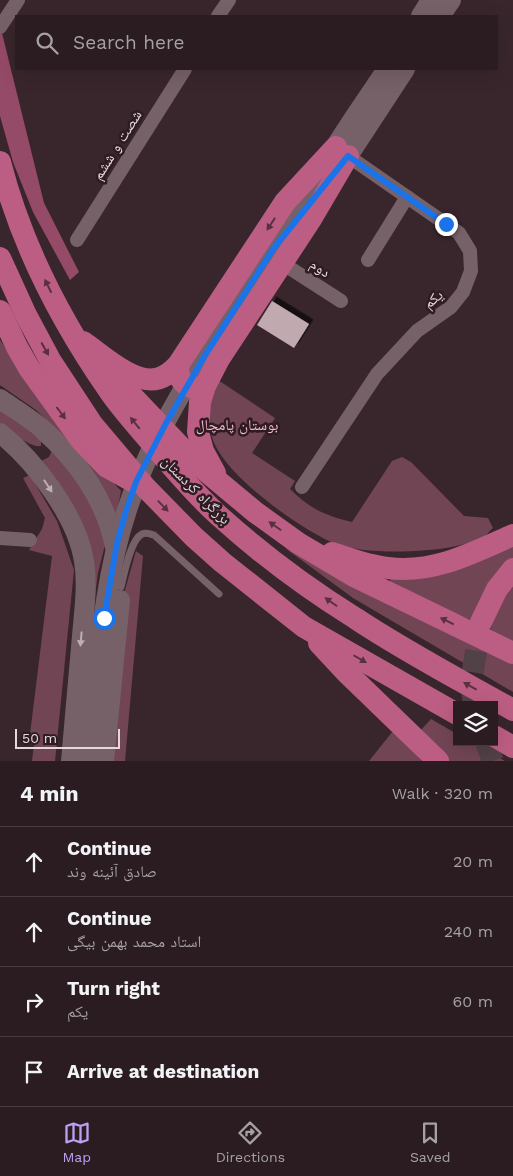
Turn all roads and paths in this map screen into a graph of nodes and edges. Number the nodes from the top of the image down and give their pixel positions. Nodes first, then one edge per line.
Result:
1 (18, 0) edge
2 (229, 0) edge
3 (431, 0) edge
4 (451, 0) edge
5 (219, 15) edge
6 (422, 15) edge
7 (441, 15) edge
8 (0, 27) edge
9 (184, 70) edge
10 (385, 70) edge
11 (404, 70) edge
12 (342, 151) junction
13 (0, 162) edge
14 (407, 198) junction
15 (77, 240) dead end
16 (278, 256) junction
17 (0, 258) edge
18 (368, 260) dead end
19 (341, 301) dead end
20 (0, 311) edge
21 (0, 330) edge
22 (74, 335) junction
23 (17, 346) junction
24 (178, 365) junction
25 (206, 386) junction
26 (0, 399) edge
27 (39, 427) junction
28 (0, 433) edge
29 (18, 448) junction
30 (224, 486) junction
31 (302, 486) dead end
32 (146, 488) junction
33 (513, 535) edge
34 (0, 538) edge
35 (30, 540) dead end
36 (298, 542) junction
37 (513, 569) edge
38 (115, 586) junction
39 (219, 594) dead end
40 (481, 622) tunnel mouth
41 (304, 627) junction
42 (510, 651) edge
43 (513, 710) edge
44 (453, 712) edge
45 (498, 738) edge
46 (513, 747) edge
47 (71, 761) edge
48 (88, 761) edge
49 (104, 761) edge
50 (438, 761) edge

1 - 8 street
2 - 5 street
3 - 6 main road
4 - 7 main road
9 - 15 street, شصت و ششم
10 - 12 main road
11 - 12 main road
12 - 14 street, یکم
12 - 16 highway
12 -> 24 highway
22 -> 13 highway, بزرگراه کردستان
14 - 18 street
14 - 31 street, یکم
16 - 19 street, دوم
16 - 25 highway
16 - 38 main road
17 -> 32 highway
20 - 23 highway
21 - 23 highway
22 - 24 highway
22 - 30 highway
43 -> 22 highway, بزرگراه کردستان
23 -> 32 highway
24 - 25 highway
25 - 30 highway
26 - 27 main road
27 - 29 main road
27 - 38 main road
28 - 29 main road
29 -> 47 main road
36 -> 30 highway
32 -> 41 highway
33 - 36 highway
34 - 35 street
42 -> 36 highway
37 - 40 highway
38 - 39 lane
38 - 48 main road
38 - 49 main road
41 -> 44 highway
41 - 50 highway
45 - 46 highway

